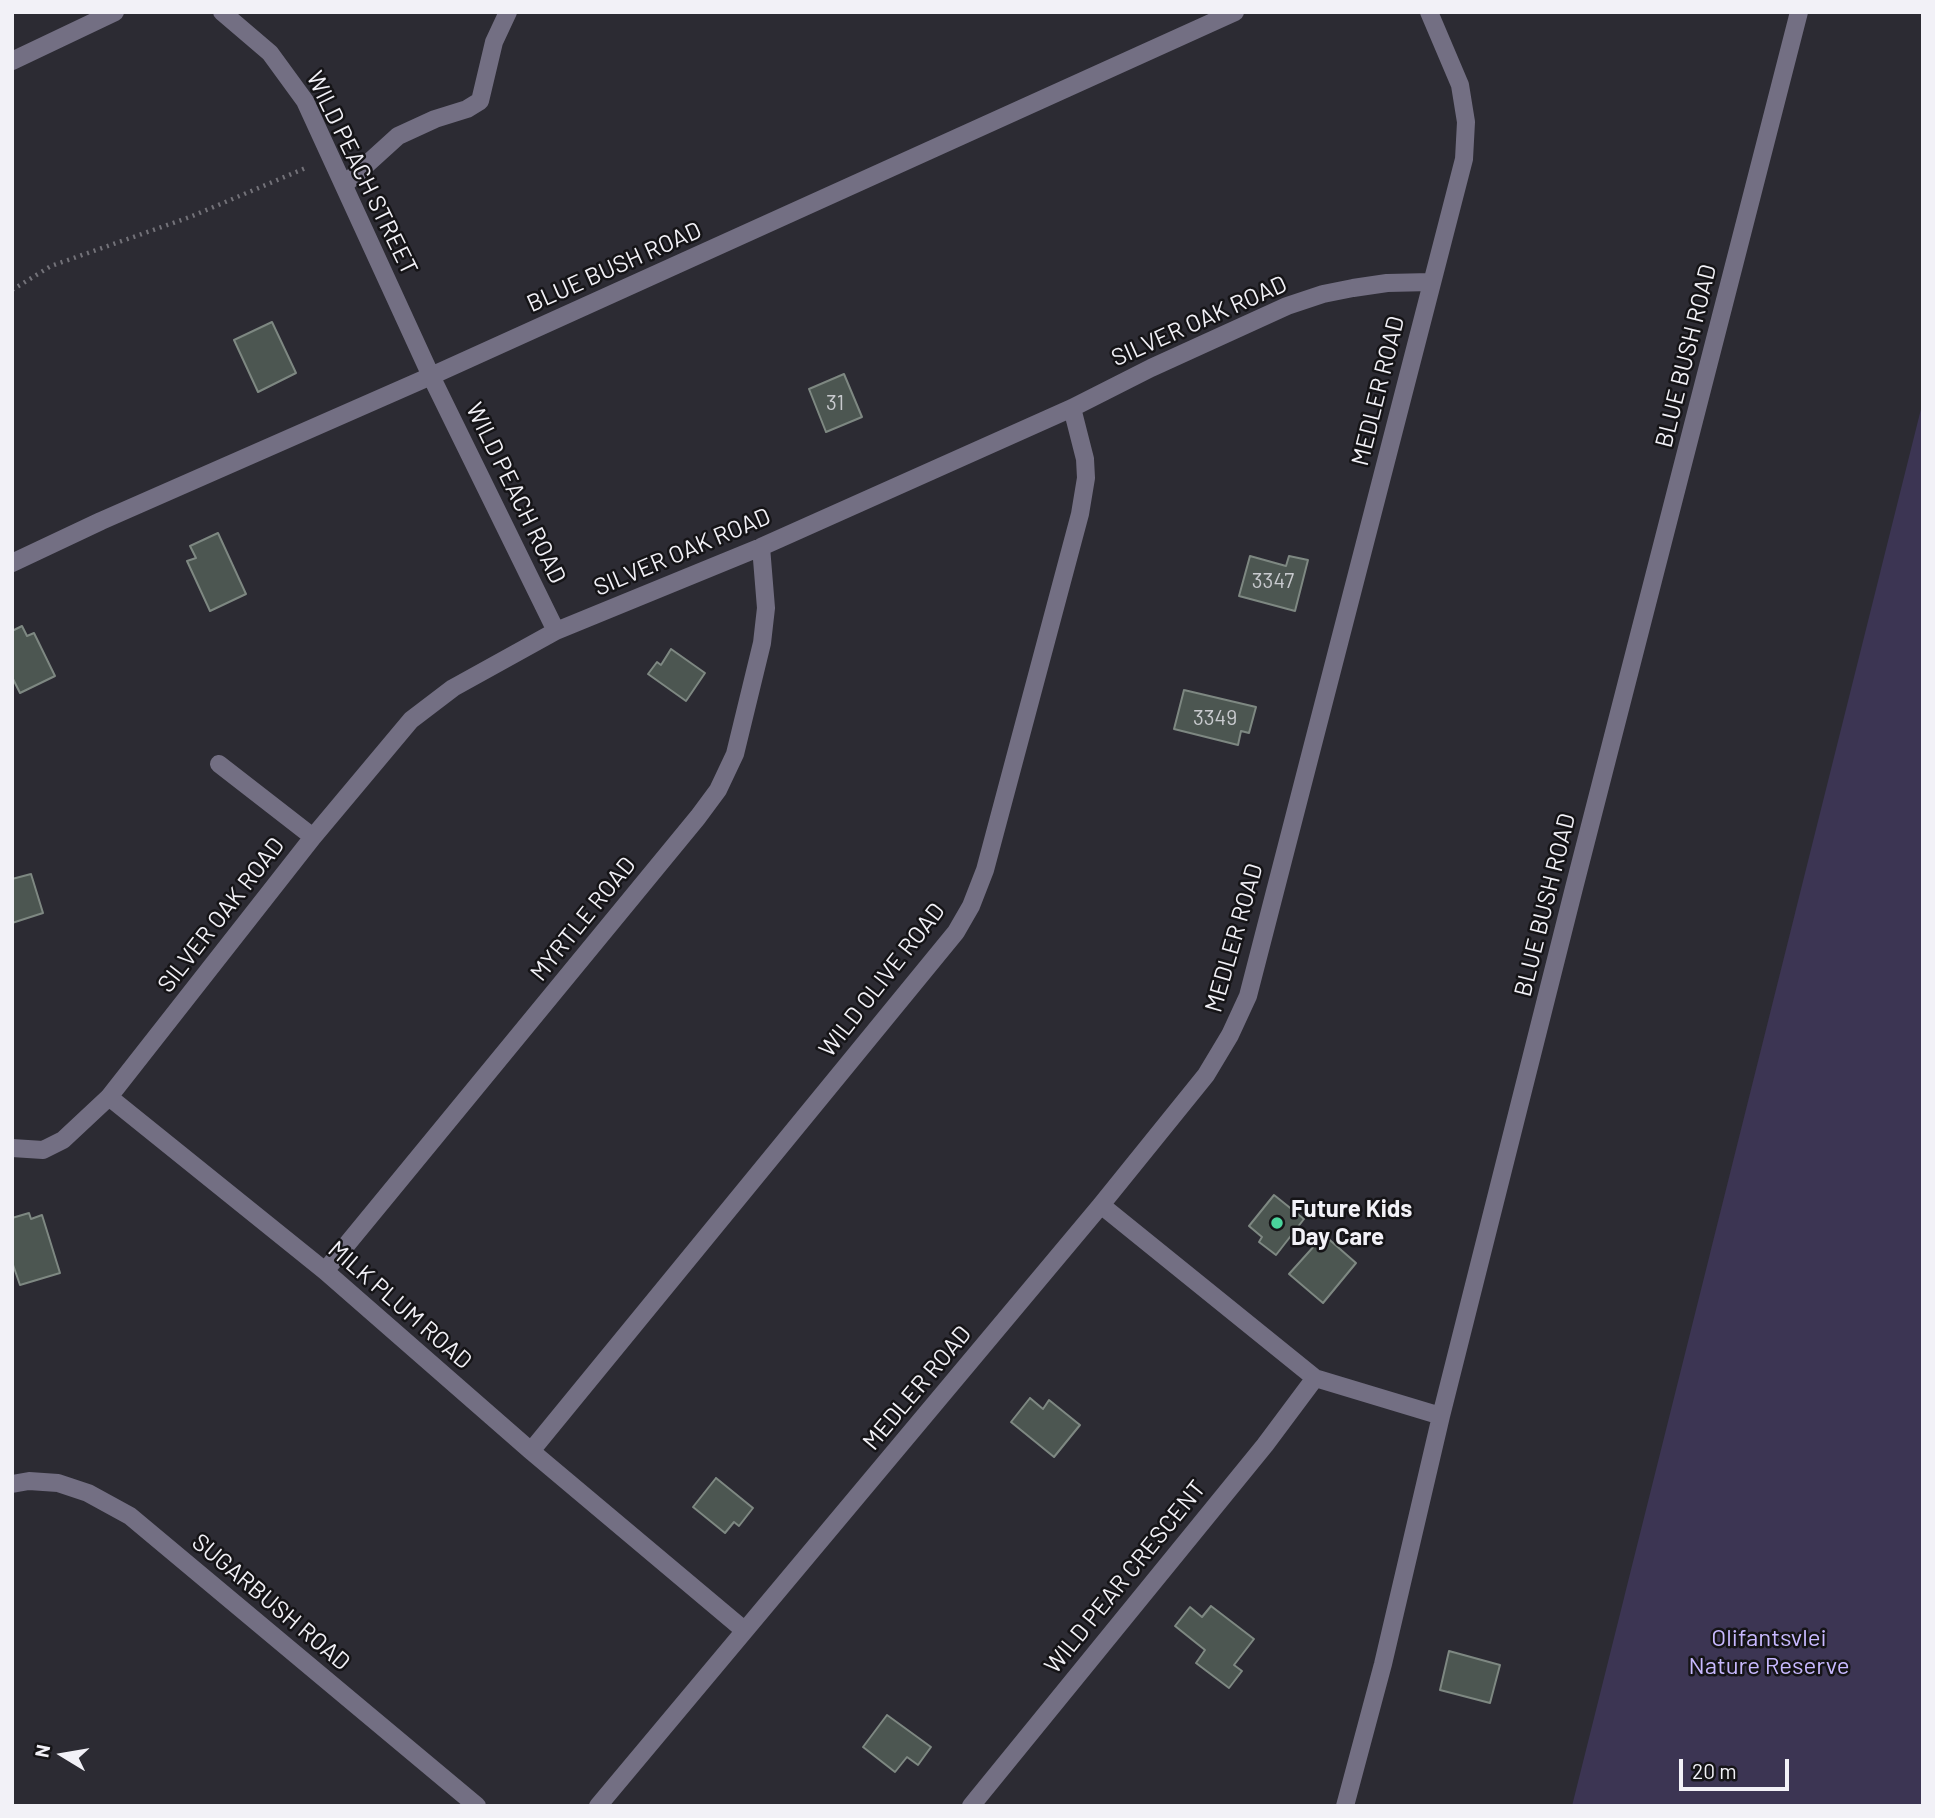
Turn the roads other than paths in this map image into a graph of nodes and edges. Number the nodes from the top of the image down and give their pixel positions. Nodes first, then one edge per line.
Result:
1 (115, 12) edge
2 (222, 12) edge
3 (508, 12) edge
4 (1235, 12) edge
5 (1429, 12) edge
6 (1799, 12) edge
7 (12, 61) edge
8 (344, 185) junction
9 (1431, 282) junction
10 (431, 376) junction
11 (1072, 408) junction
12 (761, 547) junction
13 (12, 563) edge
14 (556, 631) junction
15 (219, 764) dead end
16 (313, 837) junction
17 (109, 1097) junction
18 (12, 1148) edge
19 (1101, 1205) junction
20 (325, 1271) junction
21 (1315, 1378) junction
22 (1441, 1416) junction
23 (531, 1451) junction
24 (12, 1484) edge
25 (744, 1630) junction
26 (477, 1806) edge
27 (598, 1806) edge
28 (971, 1806) edge
29 (1346, 1806) edge

1 - 7 street
2 - 8 street, WILD PEACH STREET
3 - 8 street
4 - 10 street, BLUE BUSH ROAD
5 - 9 street, MEDLER ROAD
6 - 22 street, BLUE BUSH ROAD
8 - 10 street, WILD PEACH STREET
9 - 11 street, SILVER OAK ROAD
9 - 19 street, MEDLER ROAD
10 - 13 street, BLUE BUSH ROAD
10 - 14 street, WILD PEACH ROAD
11 - 12 street, SILVER OAK ROAD
11 - 23 street, WILD OLIVE ROAD
12 - 14 street, SILVER OAK ROAD
12 - 20 street, MYRTLE ROAD
14 - 16 street, SILVER OAK ROAD
15 - 16 street
16 - 17 street, SILVER OAK ROAD
17 - 18 street
17 - 20 street, MILK PLUM ROAD
19 - 21 street
19 - 25 street, MEDLER ROAD
20 - 23 street, MILK PLUM ROAD
21 - 22 street
21 - 28 street, WILD PEAR CRESCENT
22 - 29 street
23 - 25 street, MILK PLUM ROAD
24 - 26 street, SUGARBUSH ROAD
25 - 27 street, MEDLER ROAD

